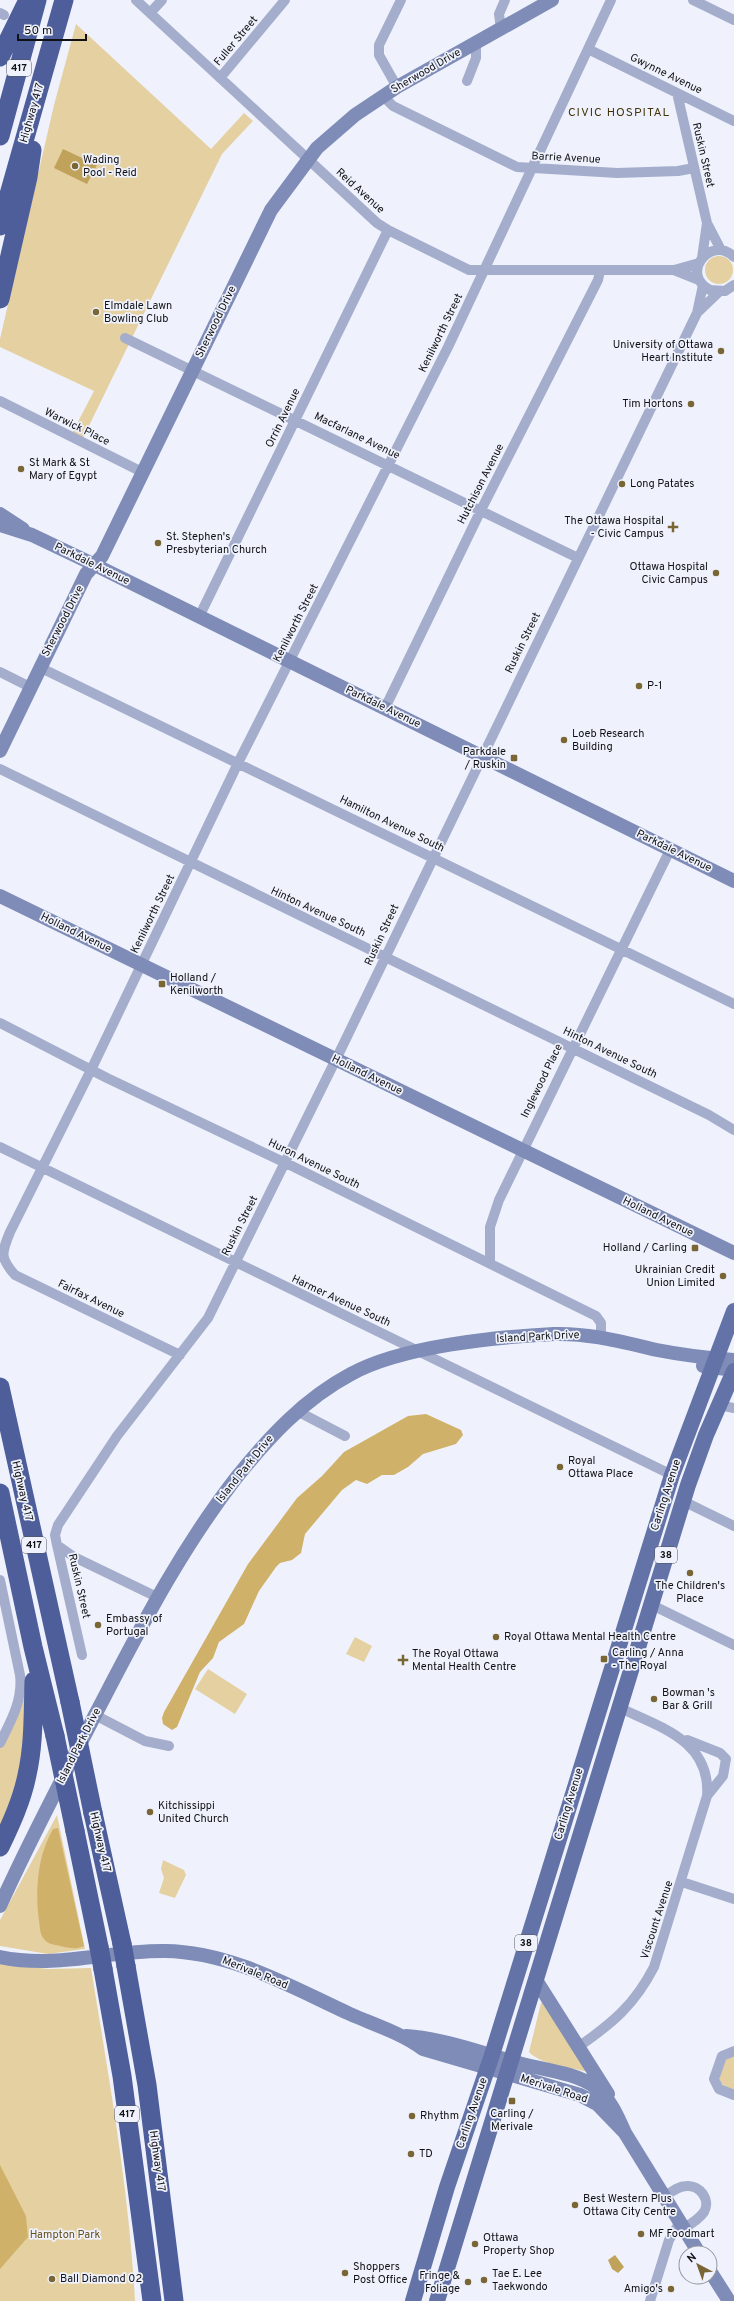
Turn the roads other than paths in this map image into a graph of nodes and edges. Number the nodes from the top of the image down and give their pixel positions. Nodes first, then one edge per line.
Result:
1 (28, 0) edge
2 (37, 0) edge
3 (64, 0) edge
4 (136, 0) edge
5 (162, 0) edge
6 (284, 0) edge
7 (401, 0) edge
8 (505, 0) edge
9 (552, 0) edge
10 (611, 0) edge
11 (693, 0) edge
12 (150, 13) junction
13 (734, 20) edge
14 (501, 28) junction
15 (476, 42) junction
16 (588, 49) junction
17 (0, 57) edge
18 (220, 78) junction
19 (467, 81) dead end
20 (396, 87) junction
21 (38, 92) junction
22 (677, 93) junction
23 (383, 96) junction
24 (734, 121) edge
25 (0, 136) edge
26 (308, 160) junction
27 (694, 168) junction
28 (532, 170) junction
29 (707, 223) junction
30 (0, 226) edge
31 (388, 230) junction
32 (729, 253) edge
33 (700, 260) junction
34 (674, 270) junction
35 (484, 271) junction
36 (600, 271) junction
37 (701, 283) junction
38 (733, 287) edge
39 (719, 292) junction
40 (0, 299) edge
41 (697, 312) junction
42 (125, 338) dead end
43 (193, 370) junction
44 (0, 401) edge
45 (295, 419) junction
46 (388, 464) junction
47 (144, 473) junction
48 (481, 510) junction
49 (0, 514) edge
50 (0, 525) edge
51 (32, 535) junction
52 (578, 558) junction
53 (95, 565) junction
54 (199, 617) junction
55 (290, 662) junction
56 (39, 667) junction
57 (0, 672) edge
58 (30, 687) junction
59 (385, 708) junction
60 (0, 751) edge
61 (482, 756) junction
62 (238, 763) junction
63 (0, 769) edge
64 (670, 850) junction
65 (432, 857) junction
66 (191, 864) junction
67 (734, 881) edge
68 (0, 896) edge
69 (621, 949) junction
70 (385, 957) junction
71 (142, 965) junction
72 (734, 1004) edge
73 (0, 1023) edge
74 (572, 1048) junction
75 (336, 1060) junction
76 (91, 1070) junction
77 (732, 1128) edge
78 (0, 1147) edge
79 (522, 1151) junction
80 (286, 1163) junction
81 (42, 1167) junction
82 (734, 1253) edge
83 (1, 1255) edge
84 (235, 1264) junction
85 (490, 1264) junction
86 (734, 1311) edge
87 (601, 1337) junction
88 (421, 1352) junction
89 (180, 1355) junction
90 (734, 1360) edge
91 (714, 1363) junction
92 (734, 1371) edge
93 (0, 1388) edge
94 (726, 1406) edge
95 (296, 1411) junction
96 (345, 1436) dead end
97 (672, 1475) junction
98 (0, 1493) edge
99 (683, 1501) junction
100 (734, 1526) edge
101 (57, 1545) junction
102 (0, 1580) edge
103 (639, 1581) junction
104 (657, 1586) junction
105 (157, 1597) junction
106 (652, 1604) junction
107 (734, 1645) edge
108 (33, 1648) junction
109 (82, 1655) dead end
110 (620, 1708) junction
111 (95, 1715) junction
112 (681, 1738) junction
113 (0, 1743) edge
114 (169, 1746) dead end
115 (707, 1796) junction
116 (0, 1847) edge
117 (18, 1866) junction
118 (682, 1882) junction
119 (0, 1894) edge
120 (734, 1899) edge
121 (0, 1906) edge
122 (0, 1957) edge
123 (536, 1980) junction
124 (578, 2047) junction
125 (734, 2051) edge
126 (489, 2062) junction
127 (509, 2068) junction
128 (734, 2095) edge
129 (616, 2113) junction
130 (625, 2133) junction
131 (664, 2197) junction
132 (682, 2225) junction
133 (694, 2245) edge
134 (146, 2261) junction
135 (718, 2284) edge
136 (145, 2301) edge
137 (152, 2301) edge
138 (174, 2301) edge
139 (413, 2301) edge
140 (437, 2301) edge
141 (650, 2301) edge
142 (729, 2301) edge

1 - 17 highway
2 - 25 highway, 417
3 - 21 highway, Highway 417 / 417
4 - 12 street, Reid Avenue
5 - 12 street
6 - 18 street, Fuller Street
7 - 20 street
8 - 14 street
9 - 14 main road, Sherwood Drive
10 - 16 street, Kenilworth Street
11 - 13 street
12 - 18 street, Reid Avenue
14 - 15 main road, Sherwood Drive
15 - 19 street
15 - 20 main road, Sherwood Drive
16 - 22 street, Gwynne Avenue
16 - 28 street, Kenilworth Street
18 - 26 street, Reid Avenue
20 - 23 main road, Sherwood Drive
21 - 30 highway, Highway 417 / 417
21 - 40 highway
22 - 24 street, Gwynne Avenue
22 - 27 street, Ruskin Street
23 - 26 main road, Sherwood Drive
23 - 28 street, Barrie Avenue
26 - 31 street, Reid Avenue
26 - 43 main road, Sherwood Drive
27 - 28 street, Barrie Avenue
27 - 29 street, Ruskin Street
28 - 35 street, Kenilworth Street
29 - 32 street, Ruskin Street
29 - 33 street, Ruskin Street
31 - 35 street, Reid Avenue
31 - 45 street, Orrin Avenue
32 - 33 street, Reid Avenue
33 - 34 street, Reid Avenue
33 - 37 street, Ruskin Street
34 - 36 street, Reid Avenue
34 - 37 street, Reid Avenue
35 - 36 street, Reid Avenue
35 - 46 street, Kenilworth Street
36 - 48 street, Hutchison Avenue
37 - 39 street, Reid Avenue
37 - 41 street, Ruskin Street
38 - 39 street
39 - 41 street, Ruskin Street
41 - 52 street, Ruskin Street
42 - 43 street, Macfarlane Avenue
43 - 45 street, Macfarlane Avenue
43 - 47 main road, Sherwood Drive
44 - 47 street, Warwick Place
45 - 46 street, Macfarlane Avenue
45 - 54 street, Orrin Avenue
46 - 48 street, Macfarlane Avenue
46 - 55 street, Kenilworth Street
47 - 53 main road, Sherwood Drive
48 - 52 street, Macfarlane Avenue
48 - 59 street, Hutchison Avenue
49 - 51 main road, Parkdale Avenue
50 - 51 main road, Parkdale Avenue
51 - 53 main road, Parkdale Avenue
52 - 61 street, Ruskin Street
53 - 54 main road, Parkdale Avenue
53 - 56 main road, Sherwood Drive
54 - 55 main road, Parkdale Avenue
55 - 59 main road, Parkdale Avenue
55 - 62 street, Kenilworth Street
56 - 58 main road, Sherwood Drive
56 - 62 street, Hamilton Avenue South
57 - 58 street
58 - 60 main road, Sherwood Drive
59 - 61 main road, Parkdale Avenue
61 - 64 main road, Parkdale Avenue
61 - 65 street, Ruskin Street
62 - 65 street, Hamilton Avenue South
62 - 66 street, Kenilworth Street
63 - 66 street, Hinton Avenue South
64 - 67 main road, Parkdale Avenue
64 - 69 street, Inglewood Place
65 - 69 street, Hamilton Avenue South
65 - 70 street, Ruskin Street
66 - 70 street, Hinton Avenue South
66 - 71 street, Kenilworth Street
68 - 71 main road, Holland Avenue
69 - 72 street, Hamilton Avenue South
69 - 74 street, Inglewood Place
70 - 74 street, Hinton Avenue South
70 - 75 street, Ruskin Street
71 - 75 main road, Holland Avenue
71 - 76 street, Kenilworth Street
73 - 76 street, Huron Avenue South
74 - 77 street, Hinton Avenue South
74 - 79 street, Inglewood Place
75 - 79 main road, Holland Avenue
75 - 80 street, Ruskin Street
76 - 80 street, Huron Avenue South
76 - 81 street, Kenilworth Street
78 - 81 street, Harmer Avenue South
79 - 82 main road, Holland Avenue
79 - 85 street, Inglewood Place
80 - 84 street, Ruskin Street
80 - 85 street, Huron Avenue South
81 - 83 street, Kenilworth Street
81 - 84 street, Harmer Avenue South
83 - 89 street, Fairfax Avenue
84 - 88 street, Harmer Avenue South
84 - 89 street, Ruskin Street
85 - 87 street, Huron Avenue South
86 - 91 main road, Carling Avenue / 38
87 - 88 main road, Island Park Drive
87 - 91 main road, Island Park Drive
88 - 95 main road, Island Park Drive
88 - 97 street, Harmer Avenue South
89 - 101 street, Ruskin Street
90 - 91 main road, Island Park Drive
91 - 92 main road, Island Park Drive
91 - 97 main road, Carling Avenue / 38
92 - 94 main road, Carling Avenue / 38
93 - 138 highway, Highway 417 / 417, bridge
94 - 99 main road, Carling Avenue / 38
95 - 96 street
95 - 105 main road, Island Park Drive
97 - 103 main road, Carling Avenue / 38
98 - 108 highway, 417
99 - 100 street
99 - 104 main road, Carling Avenue / 38
101 - 105 street, Ruskin Street
101 - 109 street, Ruskin Street
102 - 113 street
103 - 104 main road
103 - 126 main road, Carling Avenue / 38
104 - 106 main road, Carling Avenue / 38
105 - 111 main road, Island Park Drive
106 - 107 street
106 - 110 main road, Carling Avenue / 38
108 - 116 highway
108 - 134 highway, 417, bridge
110 - 112 street, Viscount Avenue
110 - 123 main road, Carling Avenue / 38
111 - 114 street
111 - 117 main road, Island Park Drive
112 - 115 street, Viscount Avenue
112 - 115 street, Viscount Avenue
115 - 118 street, Viscount Avenue
117 - 119 main road, Island Park Drive
117 - 121 main road, Island Park Drive
118 - 120 street
118 - 124 street, Viscount Avenue
122 - 126 main road, Merivale Road
123 - 124 main road
123 - 127 main road, Carling Avenue / 38
124 - 129 main road
125 - 128 street
126 - 127 main road, Merivale Road
126 - 139 main road, Carling Avenue / 38
127 - 129 main road, Merivale Road
127 - 130 main road, Merivale Road
127 - 140 main road, Carling Avenue / 38
129 - 130 main road, Merivale Road
130 - 131 main road, Merivale Road
131 - 132 main road, Merivale Road
131 - 132 street
132 - 133 main road, Merivale Road
132 - 141 street
134 - 136 highway
134 - 137 highway, 417
135 - 142 main road

